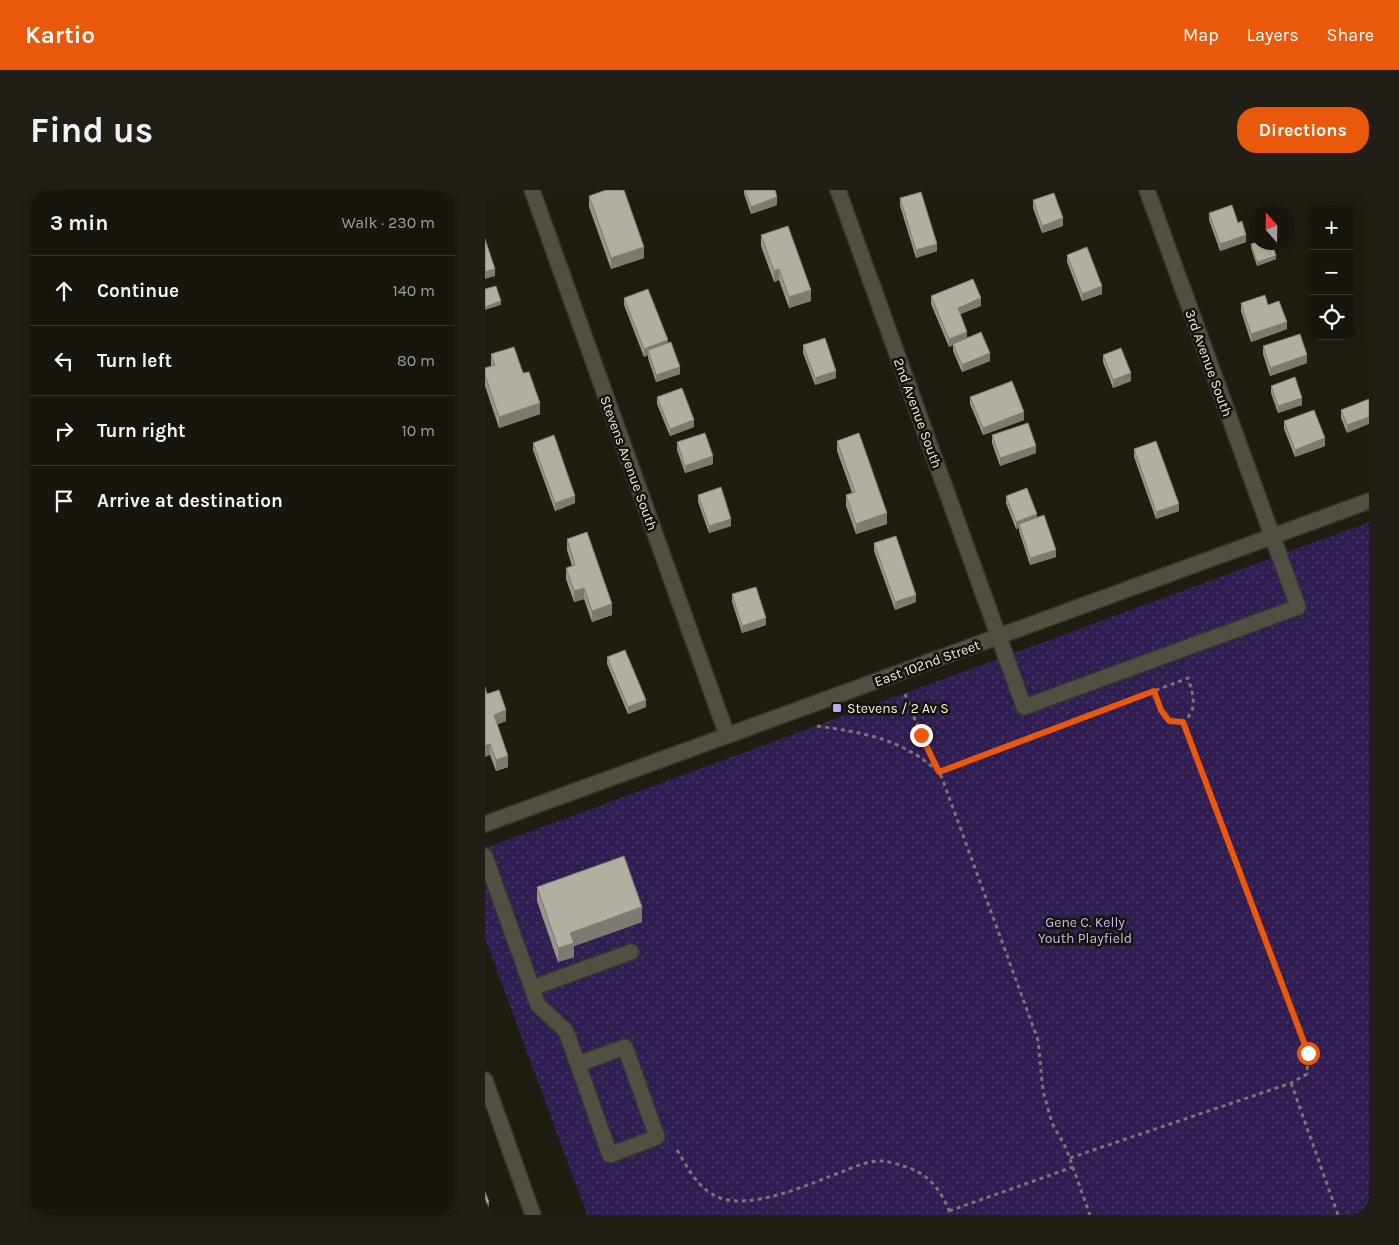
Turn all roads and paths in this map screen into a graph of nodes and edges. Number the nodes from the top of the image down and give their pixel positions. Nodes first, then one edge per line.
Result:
1 (531, 190) edge
2 (838, 190) edge
3 (1147, 190) edge
4 (1369, 500) edge
5 (1271, 536) junction
6 (998, 637) junction
7 (1154, 691) junction
8 (905, 694) dead end
9 (1183, 722) junction
10 (817, 726) dead end
11 (727, 736) junction
12 (939, 772) junction
13 (485, 824) edge
14 (485, 856) edge
15 (631, 952) dead end
16 (532, 988) junction
17 (578, 1064) junction
18 (485, 1080) edge
19 (1291, 1083) junction
20 (677, 1150) dead end
21 (1069, 1158) junction
22 (1073, 1167) junction
23 (950, 1213) edge
24 (533, 1215) edge
25 (1090, 1215) edge
26 (1338, 1215) edge

1 - 11 street, Stevens Avenue South
2 - 6 street, 2nd Avenue South
3 - 5 street, 3rd Avenue South
4 - 5 street, East 102nd Street
5 - 6 street, East 102nd Street
5 - 6 street, 2nd Avenue South
6 - 11 street, East 102nd Street
7 - 9 path
7 - 9 path
7 - 12 path
8 - 12 path
9 - 19 path
10 - 12 path
11 - 13 street, East 102nd Street
12 - 21 path
14 - 16 street
15 - 16 street
16 - 17 street
17 - 17 street
18 - 24 street
19 - 21 path
19 - 26 path
20 - 23 path
21 - 22 path
22 - 23 path
22 - 25 path

